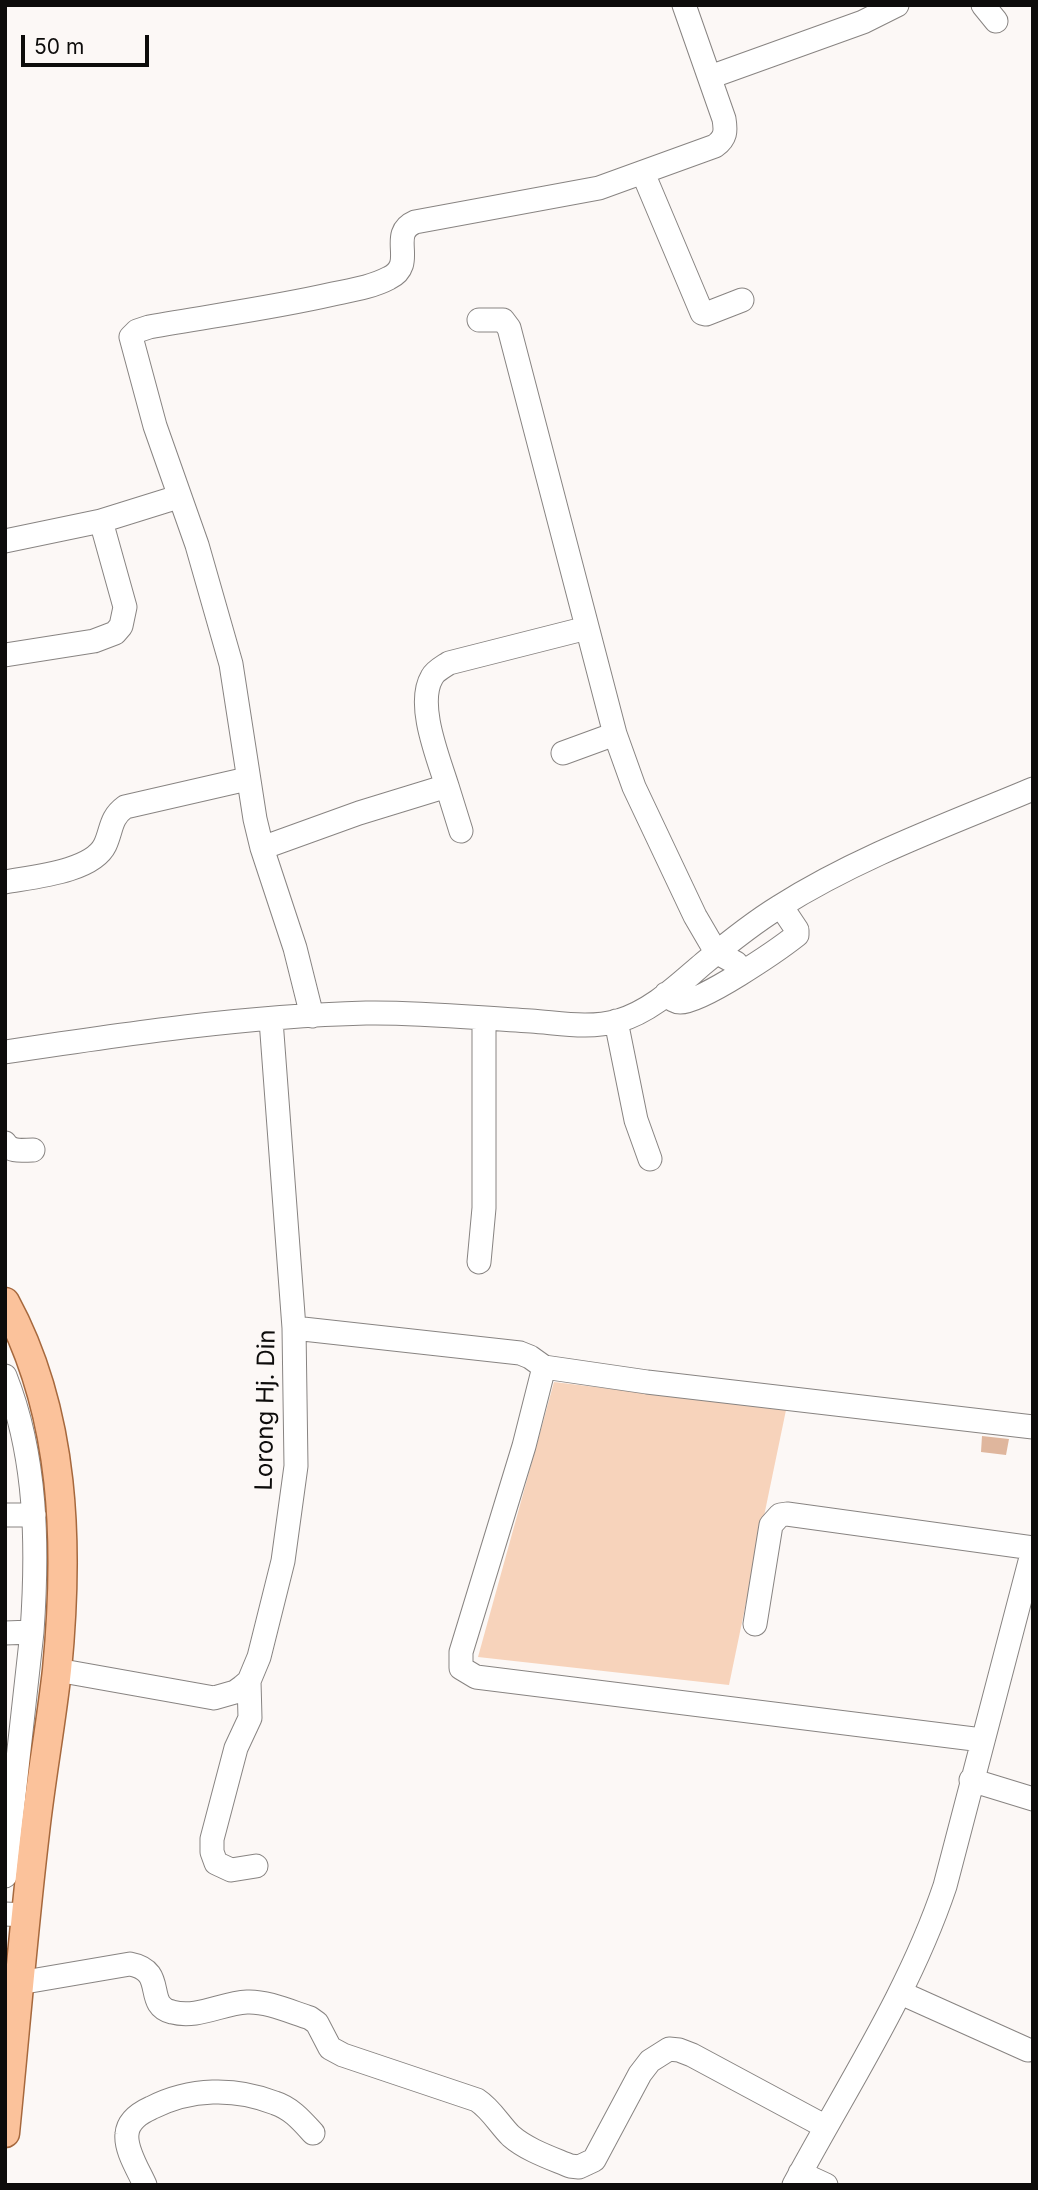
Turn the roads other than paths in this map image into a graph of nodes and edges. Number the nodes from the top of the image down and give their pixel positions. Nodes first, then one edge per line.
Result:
1 (684, 5) edge
2 (897, 5) edge
3 (710, 77) junction
4 (643, 173) junction
5 (742, 300) dead end
6 (479, 320) dead end
7 (178, 497) junction
8 (101, 520) junction
9 (5, 541) edge
10 (587, 628) junction
11 (5, 655) edge
12 (615, 734) junction
13 (563, 753) dead end
14 (247, 779) junction
15 (447, 786) junction
16 (1033, 789) edge
17 (461, 831) dead end
18 (262, 848) junction
19 (5, 882) edge
20 (781, 905) junction
21 (716, 953) junction
22 (743, 971) junction
23 (666, 994) junction
24 (312, 1016) junction
25 (484, 1018) junction
26 (271, 1020) junction
27 (616, 1021) junction
28 (5, 1052) edge
29 (5, 1143) edge
30 (33, 1150) dead end
31 (650, 1159) dead end
32 (479, 1262) dead end
33 (5, 1302) edge
34 (294, 1328) junction
35 (544, 1367) junction
36 (5, 1376) edge
37 (9, 1397) edge
38 (1033, 1427) edge
39 (5, 1515) edge
40 (34, 1515) junction
41 (1033, 1549) edge
42 (755, 1624) dead end
43 (32, 1632) junction
44 (5, 1633) edge
45 (57, 1670) junction
46 (248, 1681) junction
47 (982, 1740) junction
48 (971, 1780) junction
49 (1033, 1799) edge
50 (256, 1866) dead end
51 (5, 1876) edge
52 (15, 1914) edge
53 (19, 1983) junction
54 (901, 1993) junction
55 (1028, 2050) dead end
56 (826, 2127) junction
57 (5, 2133) edge
58 (313, 2133) dead end
59 (797, 2179) edge
60 (145, 2185) edge
61 (826, 2185) edge

1 - 3 street
2 - 3 street
3 - 4 street
4 - 5 street
4 - 7 street
6 - 10 street
7 - 8 street
7 - 14 street
8 - 9 street
8 - 11 street
10 - 12 street
10 - 15 street
12 - 13 street
12 - 21 street
14 - 18 street
14 - 19 street
15 - 17 street
15 - 18 street
16 - 20 street
18 - 24 street
20 - 21 street
20 - 22 street
21 - 22 street
21 - 23 street
22 - 23 street
23 - 27 street
24 - 25 street
24 - 26 street
25 - 27 street
25 - 32 street
26 - 28 street
26 - 34 street, Lorong Hj. Din
27 - 31 street
29 - 30 street
33 - 45 main road
34 - 35 street
34 - 46 street, Lorong Hj. Din
35 - 38 street
35 - 47 street
36 - 37 street
37 - 40 street
39 - 40 street
40 - 43 street
41 - 42 street
41 - 47 street
43 - 44 street
43 - 51 street
45 - 46 street
45 - 52 main road
46 - 50 street
47 - 48 street
48 - 49 street
48 - 54 street
52 - 53 main road
53 - 56 street
53 - 57 main road
54 - 55 street
54 - 56 street
56 - 59 street
58 - 60 street
59 - 61 street

